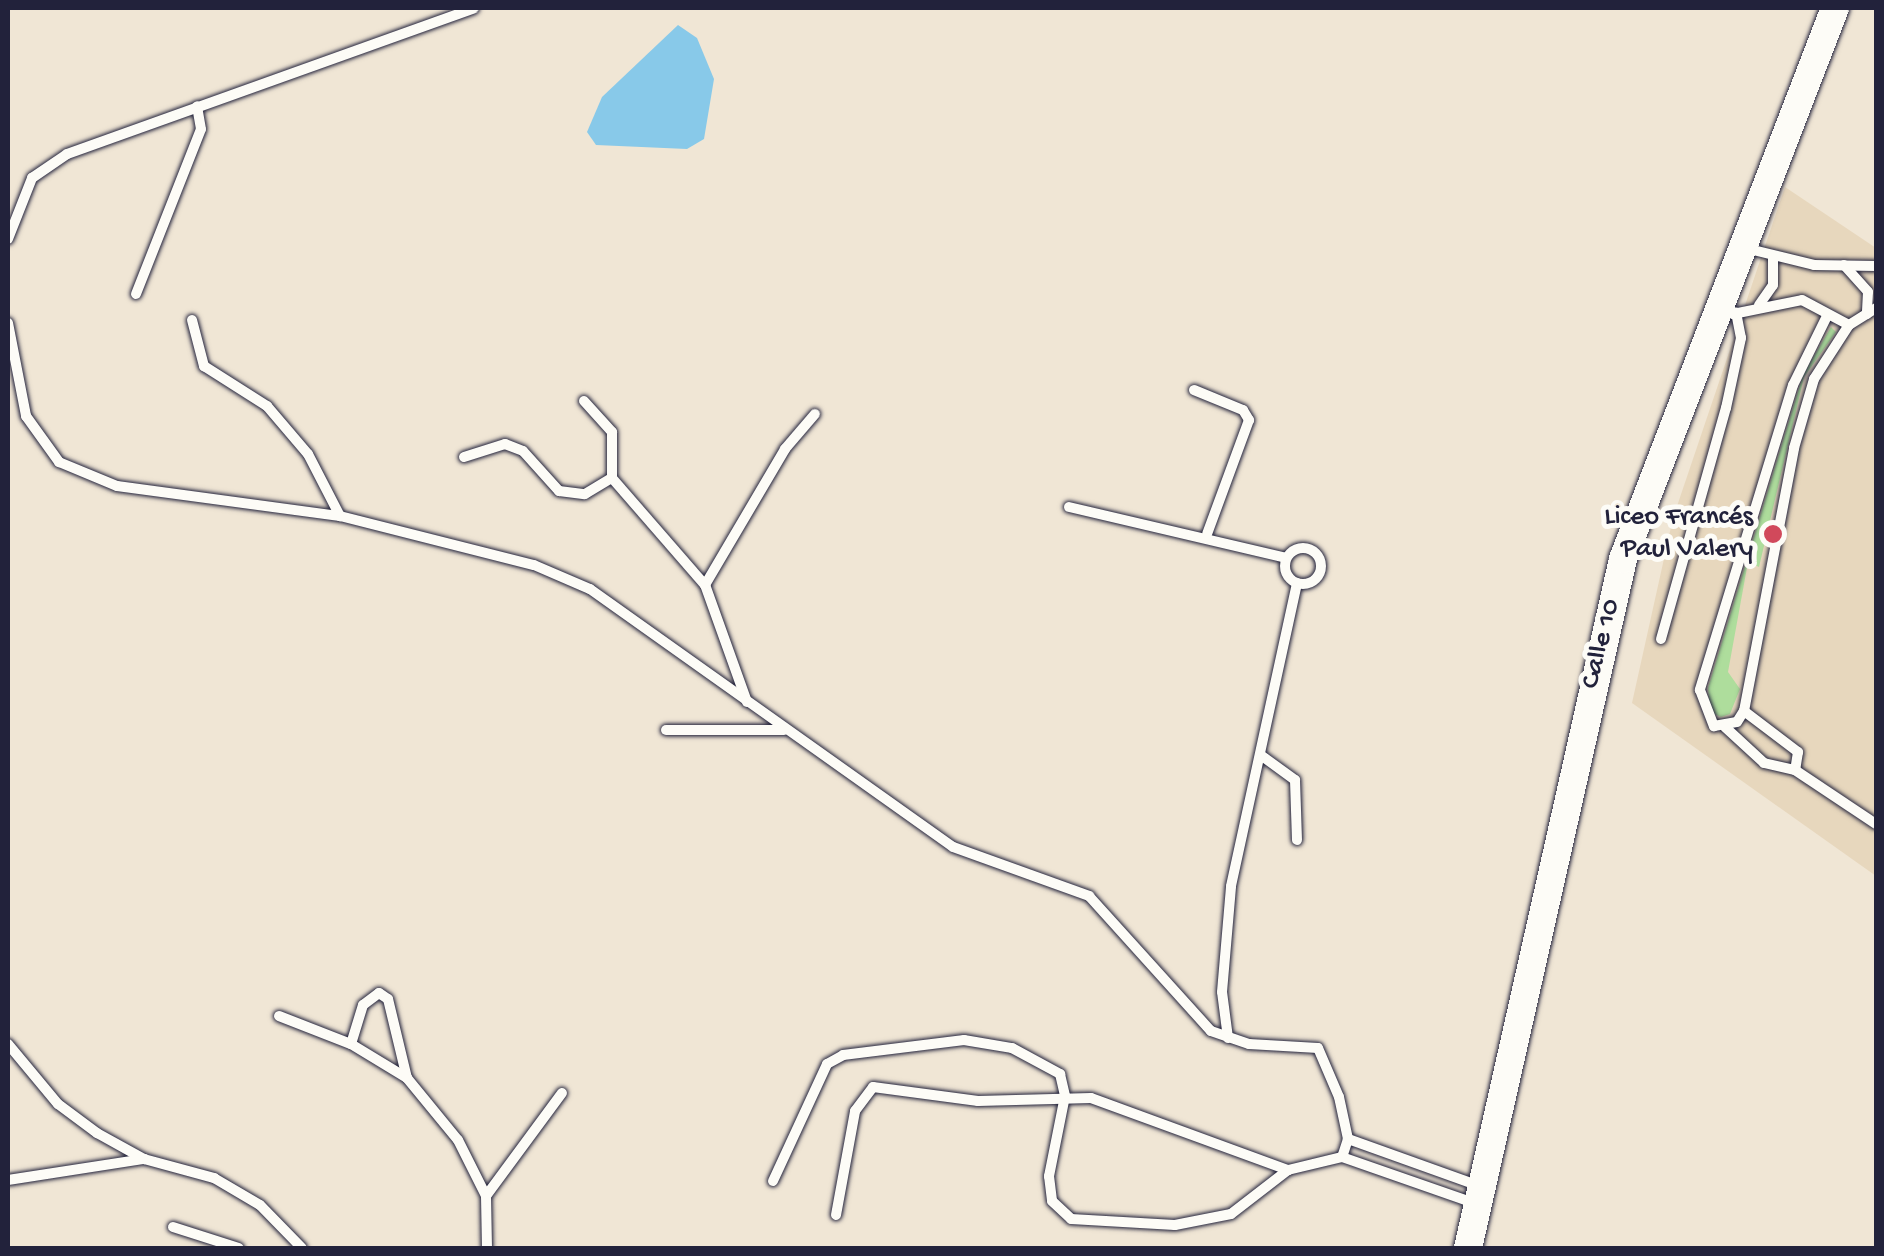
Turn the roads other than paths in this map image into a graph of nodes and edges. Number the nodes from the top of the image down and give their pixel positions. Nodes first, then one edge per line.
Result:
1 (474, 8) edge
2 (1834, 8) edge
3 (196, 106) junction
4 (8, 240) edge
5 (1740, 246) junction
6 (1773, 257) junction
7 (1844, 265) junction
8 (1876, 266) edge
9 (136, 294) dead end
10 (1758, 306) junction
11 (1872, 311) edge
12 (1724, 316) junction
13 (1827, 316) junction
14 (192, 320) dead end
15 (8, 323) edge
16 (1849, 325) junction
17 (1194, 390) dead end
18 (584, 401) dead end
19 (815, 414) dead end
20 (464, 457) dead end
21 (612, 478) junction
22 (1069, 507) dead end
23 (340, 516) junction
24 (1207, 534) junction
25 (1286, 558) junction
26 (1297, 583) junction
27 (705, 585) junction
28 (1661, 639) dead end
29 (748, 704) junction
30 (1744, 711) junction
31 (1725, 727) junction
32 (666, 730) dead end
33 (784, 730) junction
34 (1262, 756) junction
35 (1795, 770) junction
36 (1876, 824) edge
37 (1297, 840) dead end
38 (280, 1016) dead end
39 (1228, 1038) junction
40 (8, 1044) edge
41 (351, 1044) junction
42 (407, 1078) junction
43 (562, 1093) dead end
44 (1065, 1096) junction
45 (1348, 1139) junction
46 (1342, 1158) junction
47 (144, 1159) junction
48 (1288, 1170) junction
49 (8, 1180) edge
50 (773, 1181) dead end
51 (486, 1196) junction
52 (1480, 1196) junction
53 (836, 1215) dead end
54 (174, 1226) dead end
55 (239, 1248) edge
56 (302, 1248) edge
57 (487, 1248) edge
58 (1468, 1248) edge

1 - 3 lane
2 - 5 main road, Calle 10
3 - 4 lane
3 - 9 lane
5 - 6 lane
5 - 12 main road, Calle 10
6 - 7 lane
6 - 10 lane
7 - 8 lane
7 - 11 lane
10 - 12 lane
10 - 13 lane
11 - 16 lane
12 - 28 lane
12 - 52 main road, Calle 10
13 - 16 lane
13 - 31 lane
14 - 23 lane
15 - 23 lane
16 - 30 lane
17 - 24 lane
18 - 21 lane
19 - 27 lane
20 - 21 lane
21 - 27 lane
22 - 24 lane
23 - 29 lane
24 - 25 lane
25 - 26 lane
25 - 26 lane
26 - 34 lane
27 - 29 lane
29 - 33 lane
30 - 31 lane
30 - 35 lane
31 - 35 lane
32 - 33 lane
33 - 39 lane
34 - 37 lane
34 - 39 lane
35 - 36 lane
38 - 41 lane
39 - 45 lane
40 - 47 lane
41 - 42 lane
41 - 42 lane
42 - 51 lane
43 - 51 lane
44 - 48 lane
44 - 48 lane
44 - 50 lane
44 - 53 lane
45 - 46 lane
45 - 52 lane
46 - 48 lane
46 - 52 lane
47 - 49 lane
47 - 56 lane
51 - 57 lane
52 - 58 main road, Calle 10
54 - 55 lane

